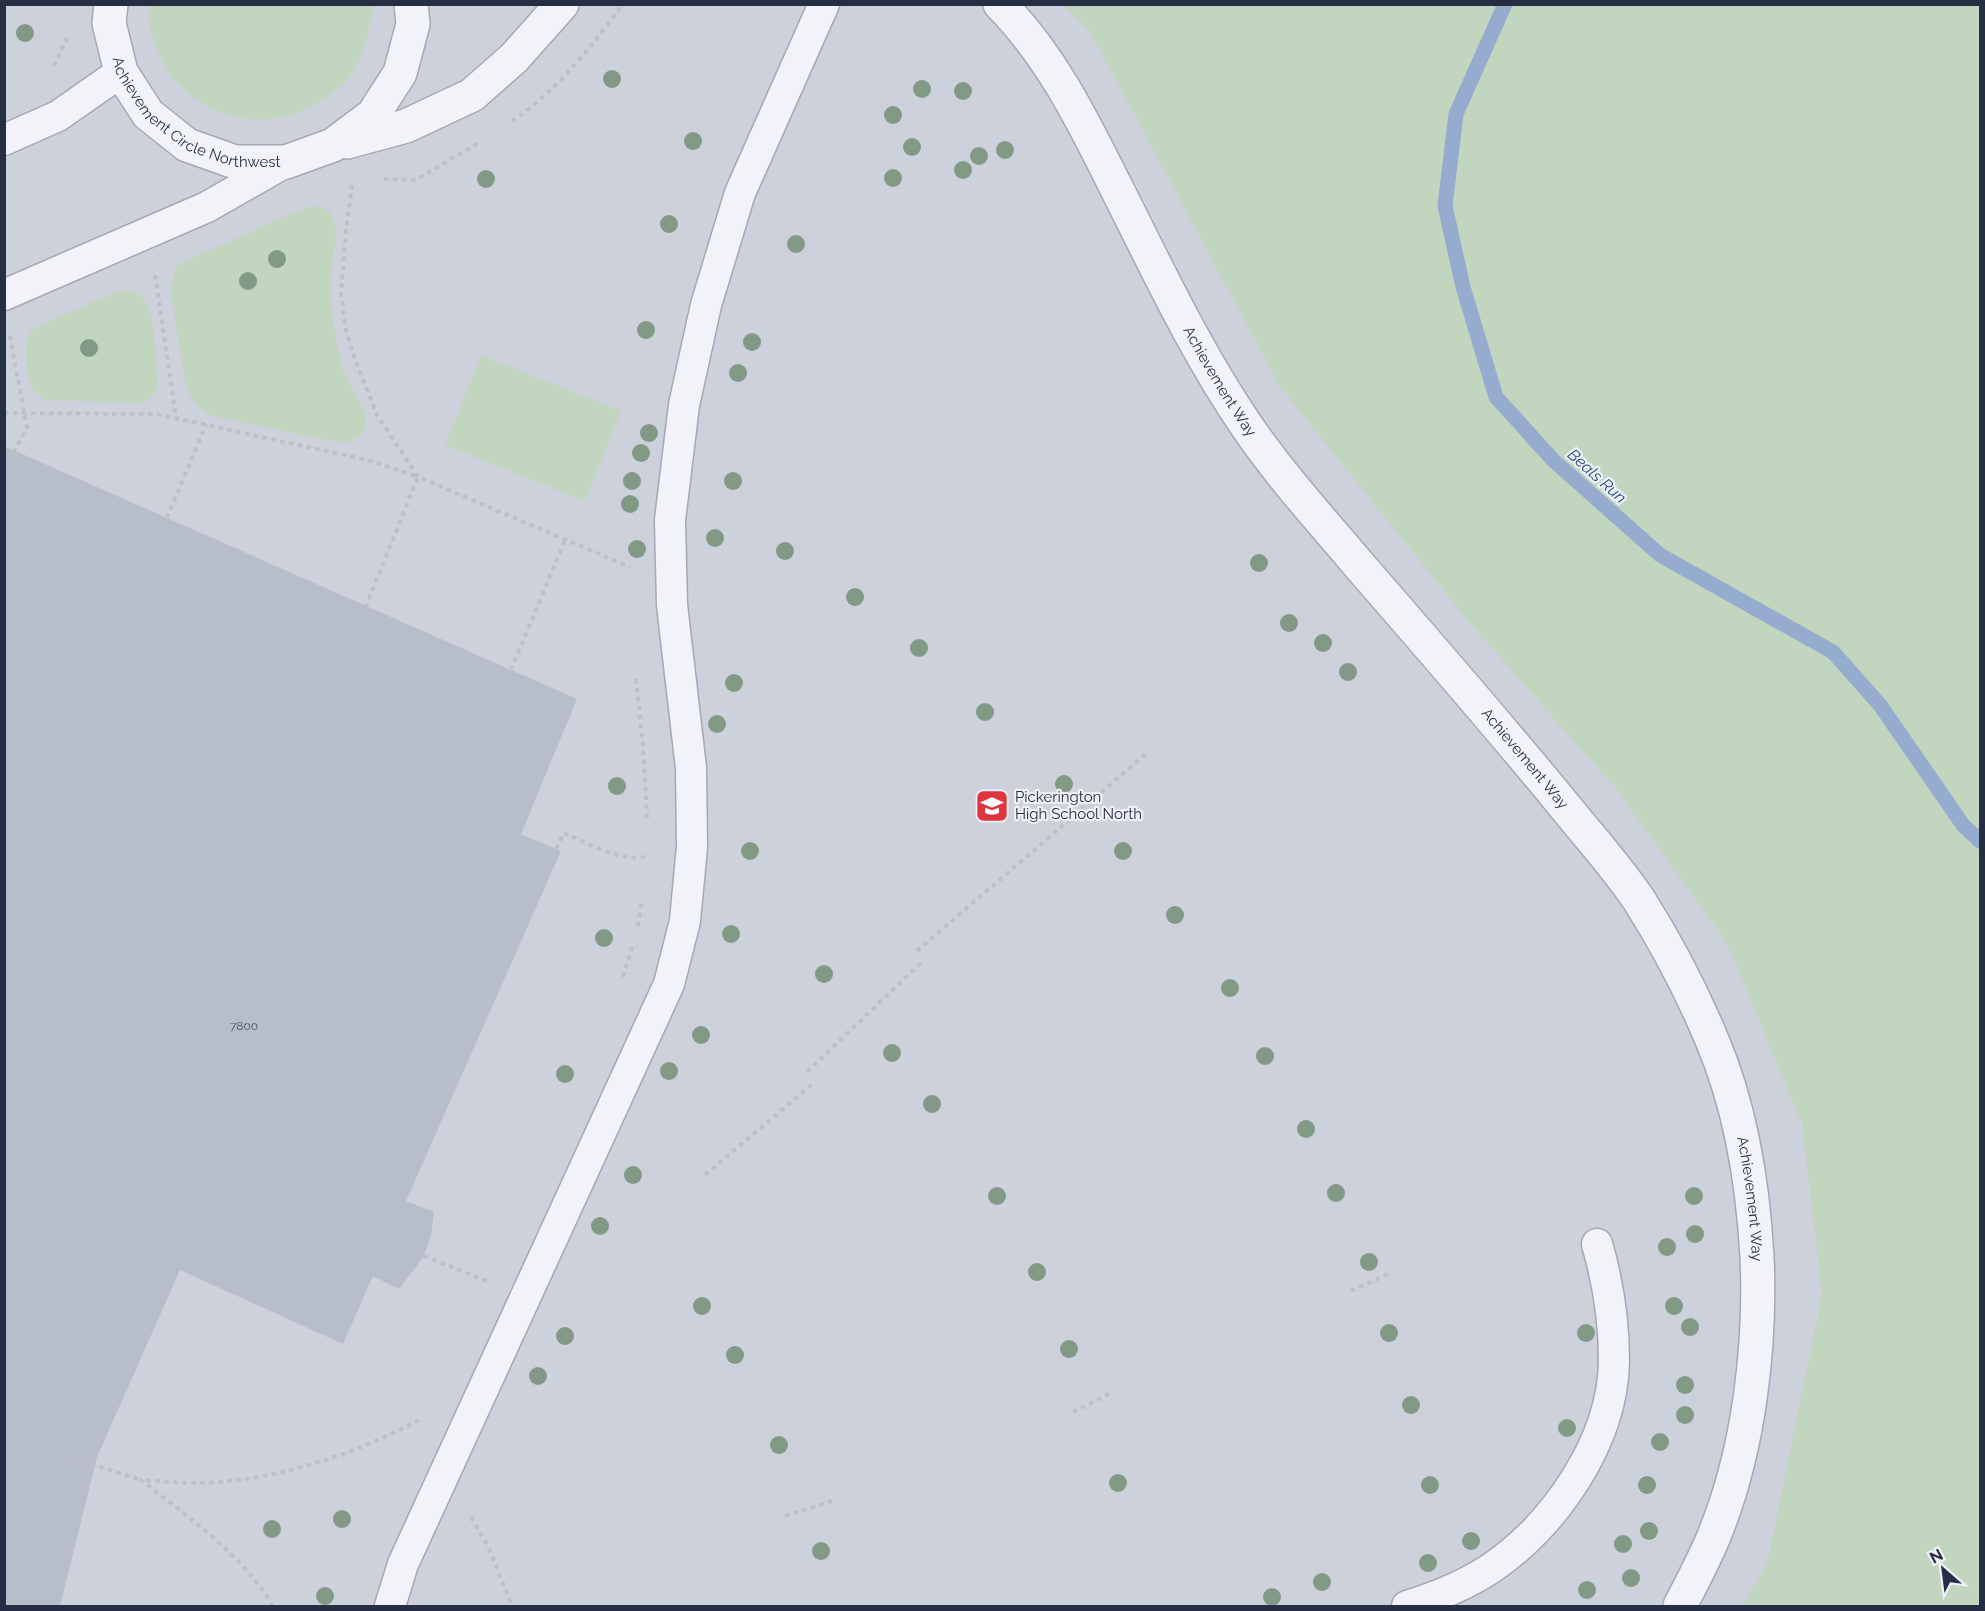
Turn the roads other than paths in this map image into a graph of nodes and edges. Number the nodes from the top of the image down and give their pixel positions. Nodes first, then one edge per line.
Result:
1 (111, 4) edge
2 (411, 4) edge
3 (562, 4) edge
4 (824, 4) edge
5 (1000, 4) edge
6 (121, 72) junction
7 (4, 140) edge
8 (333, 145) junction
9 (286, 162) junction
10 (4, 295) edge
11 (1597, 1244) dead end
12 (390, 1606) edge
13 (1407, 1606) edge
14 (1680, 1606) edge

1 - 6 street, Achievement Circle Northwest
2 - 8 street, Achievement Circle Northwest
3 - 8 street, Achievement Circle Northwest
4 - 12 lane
5 - 14 street, Achievement Way
6 - 7 lane
6 - 9 street, Achievement Circle Northwest
8 - 9 street, Achievement Circle Northwest
9 - 10 lane
11 - 13 lane

